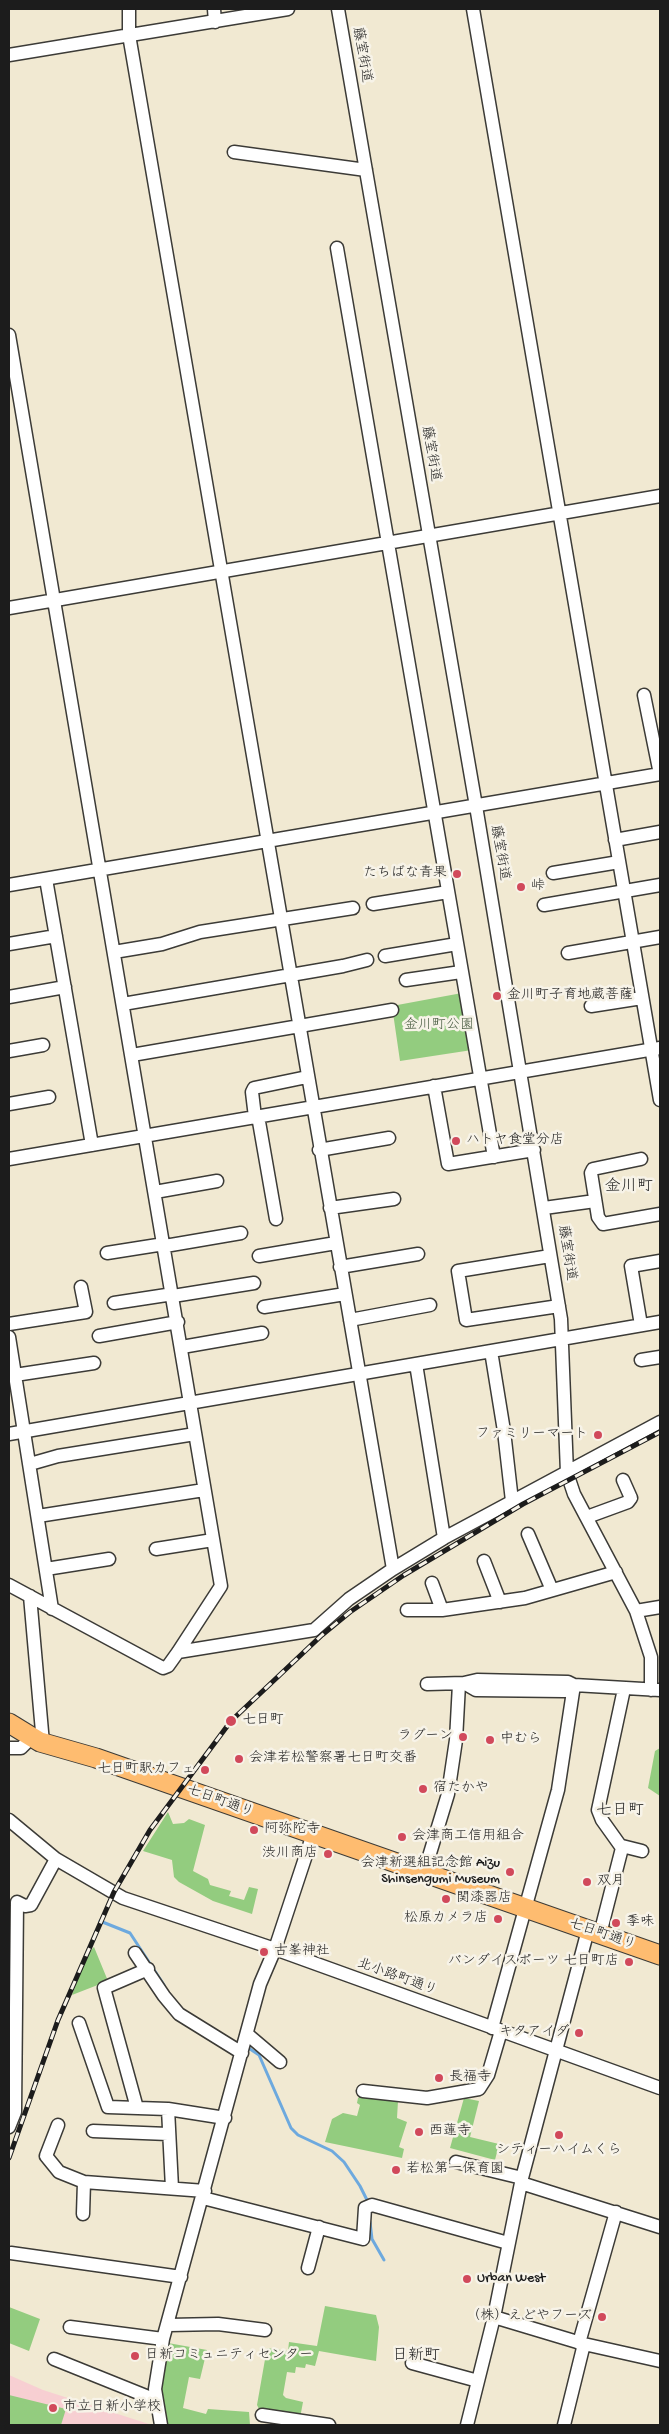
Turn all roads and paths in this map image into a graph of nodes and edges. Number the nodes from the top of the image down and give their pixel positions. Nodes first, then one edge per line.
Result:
1 (129, 9) edge
2 (288, 9) edge
3 (338, 9) edge
4 (472, 9) edge
5 (215, 15) edge
6 (129, 36) junction
7 (9, 55) edge
8 (234, 152) dead end
9 (366, 170) junction
10 (337, 248) dead end
11 (9, 335) edge
12 (660, 496) edge
13 (560, 515) junction
14 (429, 538) junction
15 (388, 544) junction
16 (220, 571) junction
17 (54, 600) junction
18 (9, 608) edge
19 (644, 694) dead end
20 (660, 774) edge
21 (605, 783) junction
22 (476, 806) junction
23 (434, 813) junction
24 (660, 832) edge
25 (267, 840) junction
26 (615, 840) junction
27 (619, 862) junction
28 (100, 869) junction
29 (553, 873) dead end
30 (46, 879) junction
31 (660, 884) edge
32 (9, 885) edge
33 (624, 891) junction
34 (448, 892) junction
35 (373, 904) dead end
36 (544, 904) dead end
37 (354, 908) dead end
38 (281, 920) junction
39 (56, 936) junction
40 (660, 937) edge
41 (633, 942) junction
42 (9, 944) edge
43 (457, 944) junction
44 (114, 952) junction
45 (568, 952) dead end
46 (385, 956) dead end
47 (368, 960) dead end
48 (461, 972) junction
49 (290, 976) junction
50 (406, 980) dead end
51 (64, 987) junction
52 (9, 997) edge
53 (642, 998) junction
54 (123, 1004) junction
55 (591, 1006) dead end
56 (392, 1010) dead end
57 (299, 1027) junction
58 (42, 1046) dead end
59 (656, 1049) edge
60 (9, 1052) edge
61 (132, 1055) junction
62 (520, 1071) junction
63 (307, 1077) junction
64 (479, 1078) junction
65 (434, 1086) junction
66 (49, 1097) dead end
67 (660, 1100) edge
68 (9, 1104) edge
69 (312, 1107) junction
70 (256, 1116) junction
71 (146, 1135) junction
72 (389, 1138) dead end
73 (92, 1145) junction
74 (319, 1150) junction
75 (534, 1150) junction
76 (494, 1157) junction
77 (9, 1159) edge
78 (641, 1159) dead end
79 (216, 1181) dead end
80 (156, 1192) junction
81 (394, 1199) dead end
82 (595, 1201) junction
83 (330, 1208) junction
84 (544, 1208) junction
85 (660, 1214) edge
86 (276, 1219) dead end
87 (241, 1233) dead end
88 (336, 1243) junction
89 (165, 1245) junction
90 (107, 1253) dead end
91 (418, 1254) dead end
92 (259, 1256) dead end
93 (550, 1256) junction
94 (660, 1261) edge
95 (340, 1267) junction
96 (254, 1282) dead end
97 (81, 1287) dead end
98 (345, 1294) junction
99 (173, 1295) junction
100 (114, 1303) dead end
101 (430, 1305) dead end
102 (559, 1306) junction
103 (264, 1307) dead end
104 (350, 1320) junction
105 (178, 1322) junction
106 (660, 1322) edge
107 (9, 1324) edge
108 (642, 1325) junction
109 (262, 1334) dead end
110 (100, 1336) dead end
111 (9, 1337) edge
112 (562, 1339) junction
113 (182, 1347) junction
114 (10, 1351) edge
115 (491, 1351) junction
116 (660, 1357) edge
117 (641, 1360) dead end
118 (94, 1363) dead end
119 (416, 1364) junction
120 (359, 1374) junction
121 (15, 1375) junction
122 (190, 1404) junction
123 (660, 1422) edge
124 (24, 1432) junction
125 (9, 1434) edge
126 (195, 1434) junction
127 (30, 1464) junction
128 (567, 1473) junction
129 (623, 1480) dead end
130 (204, 1490) junction
131 (512, 1501) junction
132 (38, 1516) junction
133 (587, 1517) junction
134 (528, 1534) dead end
135 (444, 1538) junction
136 (213, 1540) junction
137 (156, 1549) dead end
138 (109, 1559) dead end
139 (484, 1561) dead end
140 (46, 1569) junction
141 (393, 1569) junction
142 (616, 1572) junction
143 (432, 1583) dead end
144 (9, 1585) edge
145 (552, 1590) junction
146 (30, 1596) junction
147 (500, 1602) junction
148 (660, 1607) edge
149 (52, 1609) junction
150 (407, 1610) dead end
151 (442, 1610) junction
152 (636, 1611) junction
153 (178, 1652) junction
154 (427, 1684) dead end
155 (461, 1684) junction
156 (574, 1686) junction
157 (624, 1689) junction
158 (658, 1691) edge
159 (9, 1723) edge
160 (37, 1740) junction
161 (9, 1748) edge
162 (9, 1820) edge
163 (313, 1834) junction
164 (622, 1846) junction
165 (642, 1851) dead end
166 (56, 1859) junction
167 (424, 1873) junction
168 (13, 1900) edge
169 (526, 1908) junction
170 (594, 1932) junction
171 (13, 1938) edge
172 (275, 1949) junction
173 (136, 1953) dead end
174 (660, 1955) edge
175 (148, 1970) junction
176 (12, 1990) edge
177 (79, 2023) dead end
178 (497, 2030) junction
179 (247, 2034) junction
180 (556, 2052) junction
181 (242, 2053) junction
182 (280, 2062) dead end
183 (12, 2071) edge
184 (660, 2088) edge
185 (363, 2091) dead end
186 (137, 2108) junction
187 (168, 2109) junction
188 (225, 2118) junction
189 (58, 2125) dead end
190 (9, 2127) edge
191 (93, 2131) dead end
192 (168, 2134) junction
193 (456, 2162) dead end
194 (521, 2180) junction
195 (84, 2182) junction
196 (172, 2188) junction
197 (204, 2194) junction
198 (616, 2212) junction
199 (83, 2214) dead end
200 (319, 2227) junction
201 (660, 2227) edge
202 (508, 2243) junction
203 (11, 2253) dead end
204 (308, 2268) dead end
205 (181, 2277) junction
206 (494, 2317) junction
207 (169, 2325) junction
208 (70, 2327) dead end
209 (266, 2330) dead end
210 (164, 2339) junction
211 (581, 2343) junction
212 (54, 2359) dead end
213 (660, 2361) edge
214 (412, 2363) dead end
215 (478, 2381) junction
216 (156, 2400) junction
217 (262, 2415) dead end
218 (161, 2425) edge
219 (329, 2425) edge
220 (468, 2425) edge
221 (564, 2425) edge

1 - 6 street
2 - 5 street
3 - 9 street, 藤室街道
4 - 13 street
5 - 6 street
6 - 7 street
6 - 16 street
8 - 9 street
9 - 14 street, 藤室街道
10 - 15 street
11 - 17 street
12 - 13 street
13 - 14 street
13 - 21 street
14 - 15 street
14 - 22 street, 藤室街道
15 - 16 street
15 - 23 street
16 - 17 street
16 - 25 street
17 - 18 street
17 - 28 street
19 - 20 street
20 - 21 street
21 - 22 street
21 - 26 street
22 - 23 street
22 - 62 street, 藤室街道
23 - 25 street
23 - 34 street
24 - 26 street
25 - 28 street
25 - 38 street
26 - 27 street
27 - 29 street
27 - 33 street
28 - 30 street
28 - 44 street
30 - 32 street
30 - 39 street
31 - 33 street
33 - 36 street
33 - 41 street
34 - 35 street
34 - 43 street
37 - 38 street
38 - 44 street
38 - 49 street
39 - 42 street
39 - 51 street
40 - 41 street
41 - 45 street
41 - 53 street
43 - 46 street
43 - 48 street
44 - 54 street
47 - 49 street
48 - 50 street
48 - 64 street
49 - 54 street
49 - 57 street
51 - 52 street
51 - 73 street
53 - 55 street
53 - 59 street
54 - 61 street
56 - 57 street
57 - 61 street
57 - 63 street
58 - 60 street
59 - 62 street
59 - 67 street
61 - 71 street
62 - 64 street
62 - 75 street, 藤室街道
63 - 69 street
63 - 70 street
64 - 65 street
64 - 76 street
65 - 69 street
65 - 76 street
66 - 68 street
69 - 70 street
69 - 74 street
70 - 71 street
70 - 86 street
71 - 73 street
71 - 80 street
72 - 74 street
73 - 77 street
74 - 83 street
75 - 76 street
75 - 84 street, 藤室街道
78 - 82 street
79 - 80 street
80 - 89 street
81 - 83 street
82 - 84 street
82 - 85 street
83 - 88 street
84 - 93 street, 藤室街道
87 - 89 street
88 - 92 street
88 - 95 street
89 - 90 street
89 - 99 street
91 - 95 street
93 - 102 street, 藤室街道
93 - 102 street
94 - 108 street
95 - 98 street
96 - 99 street
97 - 107 street
98 - 103 street
98 - 104 street
99 - 100 street
99 - 105 street
101 - 104 street
102 - 112 street, 藤室街道
104 - 120 street
105 - 110 street
105 - 113 street
106 - 108 street
108 - 112 street
109 - 113 street
111 - 114 street
112 - 115 street
112 - 128 street, 藤室街道
113 - 122 street
114 - 121 street
115 - 119 street
115 - 131 street
116 - 117 street
118 - 121 street
119 - 120 street
119 - 135 street
120 - 122 street
120 - 141 street
121 - 124 street
122 - 124 street
122 - 126 street
123 - 128 street
124 - 125 street
124 - 127 street
126 - 127 street
126 - 130 street
127 - 132 street
128 - 131 street
128 - 133 street, 藤室街道
129 - 133 street
130 - 132 street
130 - 136 street
131 - 135 street
132 - 140 street
133 - 142 street, 藤室街道
134 - 145 street
135 - 141 street
136 - 137 street
136 - 153 street
138 - 140 street
139 - 147 street
140 - 149 street
141 - 153 street
142 - 145 street
142 - 152 street, 藤室街道
143 - 151 street
144 - 146 street
145 - 147 street
146 - 149 street
146 - 160 street
147 - 151 street
148 - 152 street
149 - 153 street
150 - 151 street
152 - 158 street, 藤室街道
154 - 155 street
155 - 156 street
155 - 167 street
156 - 157 street
156 - 169 street
157 - 158 street
157 - 164 street
159 - 160 highway, 七日町通り
160 - 161 street
160 - 163 highway, 七日町通り
162 - 166 street, 北小路町通り
163 - 167 highway, 七日町通り
163 - 172 street
164 - 165 street
164 - 170 street
166 - 168 street
166 - 172 street, 北小路町通り
167 - 169 highway, 七日町通り
168 - 171 street
169 - 170 highway, 七日町通り
169 - 178 street
170 - 174 highway, 七日町通り
170 - 180 street
171 - 176 street
172 - 178 street, 北小路町通り
172 - 179 street
173 - 175 street
175 - 181 street
175 - 186 street
176 - 183 street
177 - 186 street
178 - 180 street, 北小路町通り
178 - 185 street
179 - 181 street
179 - 182 street
180 - 184 street, 北小路町通り
180 - 194 street
181 - 188 street
183 - 190 street
186 - 187 street
187 - 188 street
187 - 192 street
188 - 197 street
189 - 195 street
191 - 192 street
192 - 196 street
193 - 194 street
194 - 198 street
194 - 202 street
195 - 196 street
195 - 199 street
196 - 197 street
197 - 200 street
197 - 205 street
198 - 201 street
198 - 211 street
200 - 202 street
200 - 204 street
202 - 206 street
203 - 205 street
205 - 207 street
206 - 211 street
206 - 215 street
207 - 209 street
207 - 210 street
208 - 210 street
210 - 216 street
211 - 213 street
211 - 221 street
212 - 216 street
214 - 215 street
215 - 220 street
216 - 218 street
217 - 219 street

